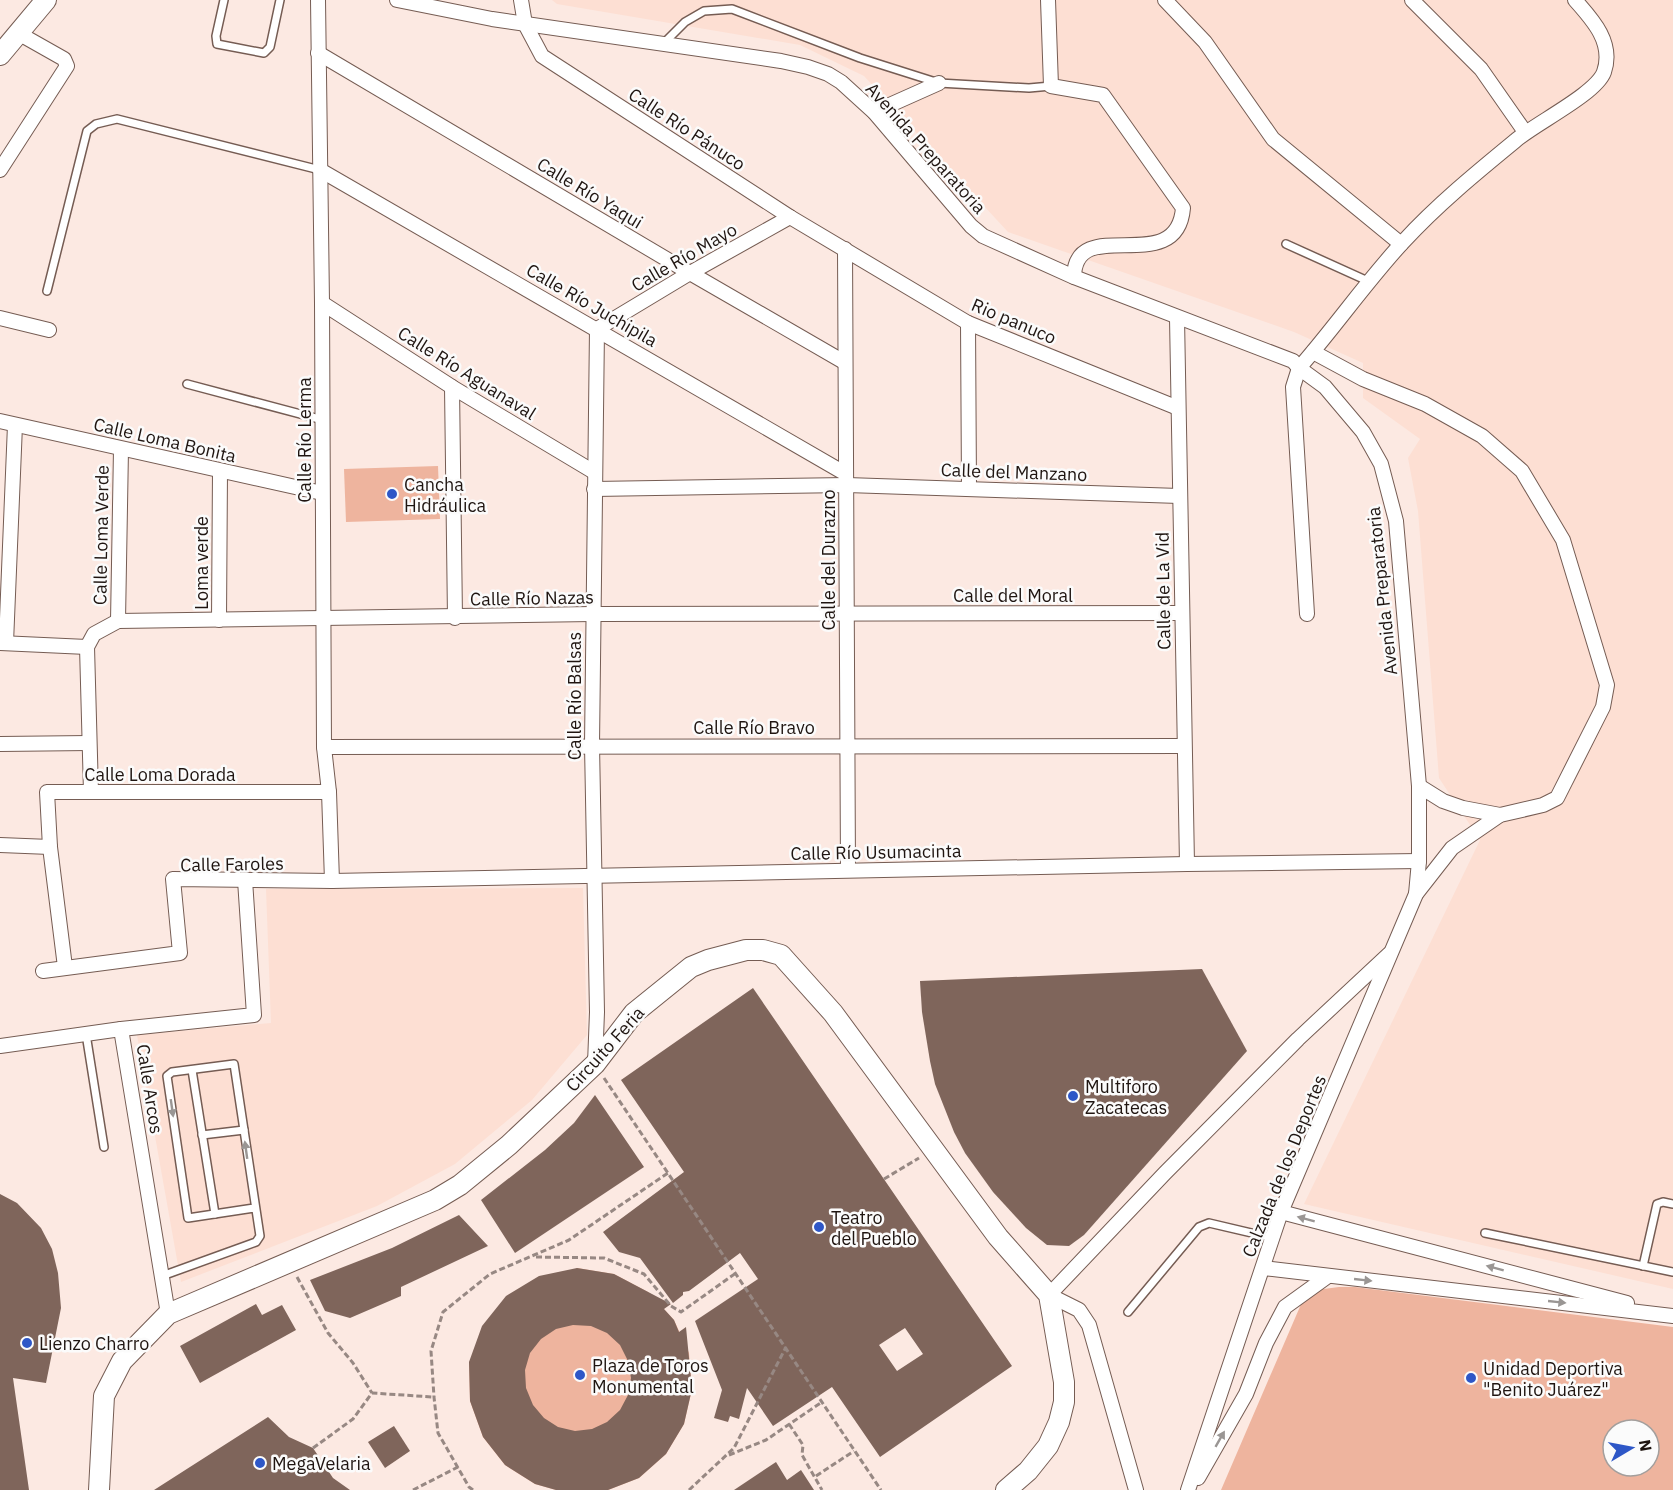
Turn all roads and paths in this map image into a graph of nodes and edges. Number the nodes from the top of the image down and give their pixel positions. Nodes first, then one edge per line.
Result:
1 (46, 0) edge
2 (224, 0) edge
3 (280, 0) edge
4 (318, 0) edge
5 (397, 0) edge
6 (521, 0) edge
7 (1048, 0) edge
8 (1165, 0) edge
9 (1413, 0) edge
10 (1575, 0) edge
11 (525, 24) junction
12 (18, 33) junction
13 (664, 43) junction
14 (318, 53) junction
15 (0, 55) edge
16 (939, 83) junction
17 (1051, 86) junction
18 (874, 112) junction
19 (1525, 132) junction
20 (0, 170) edge
21 (320, 170) junction
22 (790, 217) junction
23 (1286, 244) dead end
24 (1401, 244) junction
25 (845, 249) junction
26 (690, 273) junction
27 (1074, 277) junction
28 (1370, 282) junction
29 (47, 291) dead end
30 (322, 303) junction
31 (0, 318) edge
32 (1177, 318) junction
33 (968, 323) junction
34 (597, 329) junction
35 (49, 330) dead end
36 (1313, 352) junction
37 (844, 362) junction
38 (1299, 368) junction
39 (187, 384) dead end
40 (452, 387) junction
41 (1178, 408) junction
42 (323, 420) junction
43 (0, 421) edge
44 (15, 425) junction
45 (121, 449) junction
46 (220, 471) junction
47 (594, 472) junction
48 (846, 479) junction
49 (969, 488) junction
50 (594, 489) junction
51 (322, 494) junction
52 (1179, 496) junction
53 (1181, 613) junction
54 (592, 614) junction
55 (845, 614) junction
56 (1307, 614) dead end
57 (324, 618) junction
58 (455, 618) junction
59 (219, 620) junction
60 (118, 621) junction
61 (3, 643) edge
62 (87, 647) junction
63 (89, 743) junction
64 (0, 744) edge
65 (592, 745) junction
66 (847, 745) junction
67 (1183, 746) junction
68 (324, 747) junction
69 (1419, 786) junction
70 (91, 792) junction
71 (329, 792) junction
72 (1500, 815) junction
73 (0, 845) edge
74 (51, 848) junction
75 (1419, 861) junction
76 (1187, 864) junction
77 (848, 870) junction
78 (594, 875) junction
79 (245, 880) junction
80 (332, 881) junction
81 (1416, 894) junction
82 (1392, 951) junction
83 (65, 967) junction
84 (43, 971) dead end
85 (121, 1029) junction
86 (86, 1034) junction
87 (0, 1046) edge
88 (595, 1064) junction
89 (192, 1070) junction
90 (244, 1130) junction
91 (202, 1135) junction
92 (104, 1147) dead end
93 (933, 1149) junction
94 (668, 1173) junction
95 (884, 1179) dead end
96 (1673, 1204) edge
97 (255, 1208) junction
98 (1281, 1212) junction
99 (215, 1214) junction
100 (1485, 1233) dead end
101 (1273, 1238) junction
102 (534, 1257) junction
103 (289, 1263) junction
104 (1643, 1266) junction
105 (1263, 1268) junction
106 (1673, 1272) edge
107 (736, 1273) junction
108 (162, 1276) junction
109 (1328, 1276) junction
110 (1049, 1295) junction
111 (1128, 1311) dead end
112 (168, 1314) junction
113 (1673, 1315) edge
114 (786, 1347) junction
115 (372, 1393) junction
116 (434, 1397) junction
117 (822, 1401) junction
118 (789, 1424) junction
119 (313, 1448) dead end
120 (854, 1451) junction
121 (725, 1457) junction
122 (458, 1467) junction
123 (815, 1476) junction
124 (99, 1490) edge
125 (413, 1490) edge
126 (473, 1490) edge
127 (689, 1490) edge
128 (822, 1490) edge
129 (881, 1490) edge
130 (1006, 1490) edge
131 (1136, 1490) edge
132 (1189, 1490) edge

1 - 12 street
2 - 3 lane
4 - 14 street, Calle Río Lerma
5 - 11 street, Avenida Preparatoria
6 - 11 street, Calle Río Pánuco
7 - 17 street
8 - 24 street
9 - 19 street
10 - 19 street
11 - 13 street, Avenida Preparatoria
11 - 22 street, Calle Río Pánuco
12 - 15 street
12 - 20 street
13 - 16 lane
13 - 18 street, Avenida Preparatoria
14 - 21 street, Calle Río Lerma
14 - 26 street, Calle Río Yaqui
16 - 17 lane
16 - 18 street
17 - 27 street
18 - 27 street, Avenida Preparatoria
19 - 24 street
21 - 29 lane
21 - 30 street, Calle Río Lerma
21 - 34 street, Calle Río Juchipila
22 - 25 street, Calle Río Pánuco
22 - 26 street, Calle Río Mayo
23 - 28 lane
24 - 28 street
25 - 33 street, Rio panuco
25 - 37 street, Calle del Durazno
26 - 34 street, Calle Río Mayo
26 - 37 street, Calle Río Yaqui
27 - 32 street, Avenida Preparatoria
28 - 36 street
30 - 40 street, Calle Río Aguanaval
30 - 42 street, Calle Río Lerma
31 - 35 street
32 - 38 street, Avenida Preparatoria
32 - 41 street, Calle de La Vid
33 - 41 street, Rio panuco
33 - 49 street
34 - 47 street, Calle Río Balsas
34 - 48 street, Calle Río Juchipila
36 - 38 street
36 - 72 street
37 - 48 street, Calle del Durazno
38 - 56 street
38 - 69 street, Avenida Preparatoria
39 - 42 lane
40 - 47 street, Calle Río Aguanaval
40 - 58 street
41 - 52 street, Calle de La Vid
42 - 51 street, Calle Río Lerma
43 - 44 street, Calle Loma Bonita
44 - 45 street, Calle Loma Bonita
44 - 61 street
45 - 46 street, Calle Loma Bonita
45 - 60 street, Calle Loma Verde
46 - 51 street, Calle Loma Bonita
46 - 59 street, Loma verde
47 - 50 street, Calle Río Balsas
48 - 49 street, Calle del Manzano
48 - 50 street
48 - 55 street, Calle del Durazno
49 - 52 street, Calle del Manzano
50 - 54 street, Calle Río Balsas
51 - 57 street, Calle Río Lerma
52 - 53 street, Calle de La Vid
53 - 55 street, Calle del Moral
53 - 67 street, Calle de La Vid
54 - 55 street, Calle Río Nazas
54 - 58 street, Calle Río Nazas
54 - 65 street, Calle Río Balsas
55 - 66 street, Calle del Durazno
57 - 58 street, Calle Río Nazas
57 - 59 street, Calle Río Nazas
57 - 68 street, Calle Río Lerma
59 - 60 street, Loma verde
60 - 62 street
61 - 62 street
62 - 63 street
63 - 64 street
63 - 70 street
65 - 66 street, Calle Río Bravo
65 - 68 street, Calle Río Bravo
65 - 78 street, Calle Río Balsas
66 - 67 street, Calle Río Bravo
66 - 77 street, Calle del Durazno
67 - 76 street, Calle de La Vid
68 - 71 street, Calle Río Lerma
69 - 72 street
69 - 75 street, Avenida Preparatoria
70 - 71 street, Calle Loma Dorada
70 - 74 street, Calle Loma Dorada
71 - 80 street, Calle Río Lerma
72 - 81 street
73 - 74 street
74 - 83 street
75 - 76 street, Calle Río Usumacinta
75 - 81 street, Avenida Preparatoria
76 - 77 street, Calle Río Usumacinta
77 - 78 street, Calle Río Usumacinta
78 - 80 street, Calle Río Usumacinta
78 - 88 street, Calle Río Balsas
79 - 80 street, Calle Faroles
79 - 83 street, Calle Faroles
79 - 85 street, Calle Arcos
81 - 82 street, Calzada de los Deportes
82 - 98 street, Calzada de los Deportes
82 - 110 street
83 - 84 street, Calle Faroles
85 - 86 street
85 - 108 street, Calle Arcos
86 - 87 street
86 - 92 lane
88 - 93 street, Circuito Feria
88 - 94 path
88 - 103 street, Circuito Feria
89 - 90 lane
89 - 91 lane
89 -> 99 lane
90 - 91 lane
97 -> 90 lane
91 - 99 lane
93 - 95 path
93 - 110 street, Circuito Feria
94 - 102 path
94 - 107 path
96 - 104 lane
97 - 99 lane
97 - 108 lane
98 - 101 street, Calzada de los Deportes
113 -> 98 street
100 - 104 lane
101 - 105 street, Calzada de los Deportes
101 - 111 lane
102 - 107 path
102 - 116 path
103 - 112 street, Circuito Feria
103 - 115 path
104 - 106 lane
105 - 109 street
105 - 132 street, Calzada de los Deportes
107 - 114 path
108 - 112 street, Calle Arcos
109 -> 113 street
132 -> 109 street
110 - 130 street
110 - 131 street
112 - 124 street, Circuito Feria
114 - 117 path
114 - 121 path
115 - 116 path
115 - 119 path
116 - 122 path
117 - 118 path
117 - 120 path
118 - 121 path
118 - 123 path
120 - 123 path
120 - 129 path
121 - 127 path
122 - 125 path
122 - 126 path
123 - 128 path

